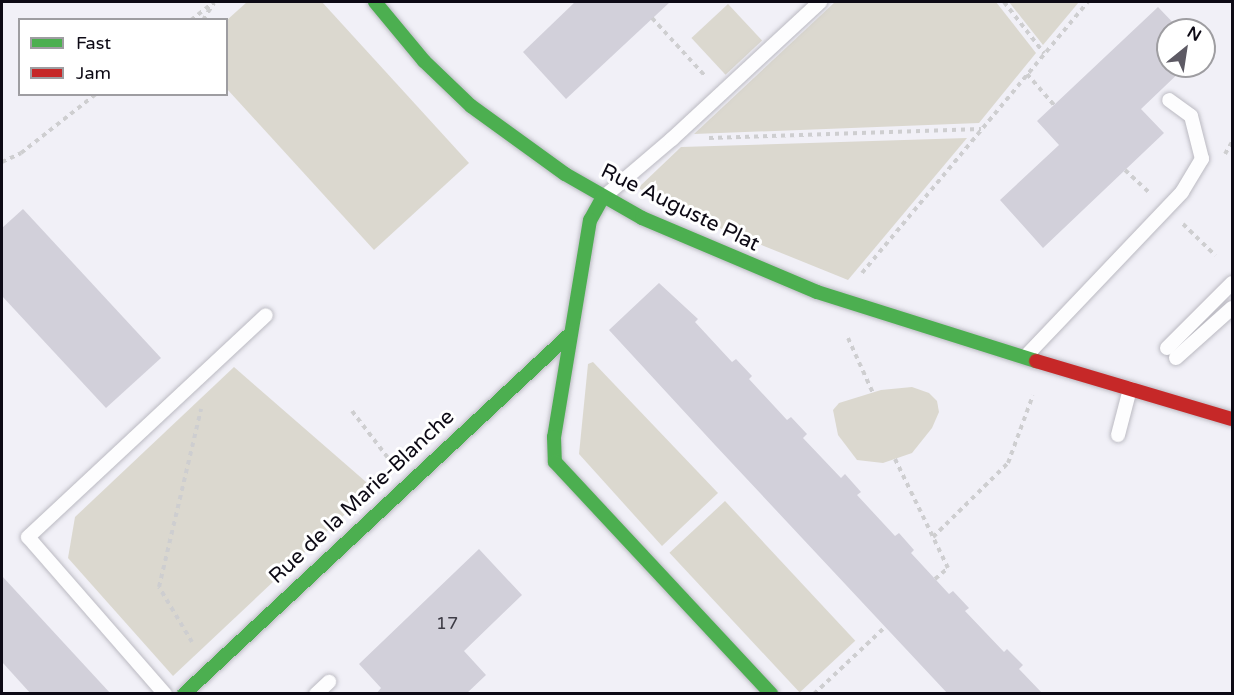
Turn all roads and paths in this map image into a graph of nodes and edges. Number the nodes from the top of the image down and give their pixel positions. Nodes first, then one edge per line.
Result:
1 (215, 2) edge
2 (375, 2) edge
3 (820, 2) edge
4 (1004, 2) edge
5 (1088, 2) edge
6 (194, 18) edge
7 (204, 18) edge
8 (652, 18) dead end
9 (1044, 53) junction
10 (1027, 74) junction
11 (721, 94) junction
12 (93, 96) edge
13 (1169, 100) dead end
14 (1054, 105) dead end
15 (981, 129) junction
16 (672, 139) junction
17 (2, 162) edge
18 (603, 197) junction
19 (1233, 283) edge
20 (840, 300) junction
21 (1233, 308) edge
22 (266, 315) dead end
23 (570, 334) junction
24 (1024, 357) junction
25 (1045, 363) junction
26 (211, 366) junction
27 (1130, 389) junction
28 (873, 393) dead end
29 (352, 411) dead end
30 (1233, 419) edge
31 (1118, 435) dead end
32 (895, 459) dead end
33 (407, 483) junction
34 (933, 537) junction
35 (935, 579) dead end
36 (885, 627) dead end
37 (208, 670) junction
38 (329, 682) dead end
39 (165, 693) edge
40 (184, 693) edge
41 (316, 693) edge
42 (771, 693) edge
43 (814, 693) edge

1 - 6 path
1 - 7 path
2 - 18 street, Rue Auguste Plat
3 - 11 lane
4 - 9 path
5 - 9 path
8 - 11 path
9 - 10 path
10 - 14 path
10 - 15 path
11 - 16 lane
12 - 17 path
13 - 24 lane
15 - 16 path
15 - 20 path
16 - 18 lane
18 - 20 street, Rue Auguste Plat
18 - 23 street
19 - 21 lane
20 - 24 street, Rue Auguste Plat
20 - 28 path
22 - 26 lane
23 - 33 street, Rue de la Marie-Blanche
23 - 42 street
24 - 25 street, Rue Auguste Plat
25 - 27 street, Rue Auguste Plat
25 - 34 path
26 - 37 path
26 - 39 lane
27 - 30 street, Rue Auguste Plat
27 - 31 lane
29 - 33 path
32 - 34 path
33 - 37 street, Rue de la Marie-Blanche
34 - 35 path
36 - 43 path
37 - 40 street, Rue de la Marie-Blanche
38 - 41 lane

